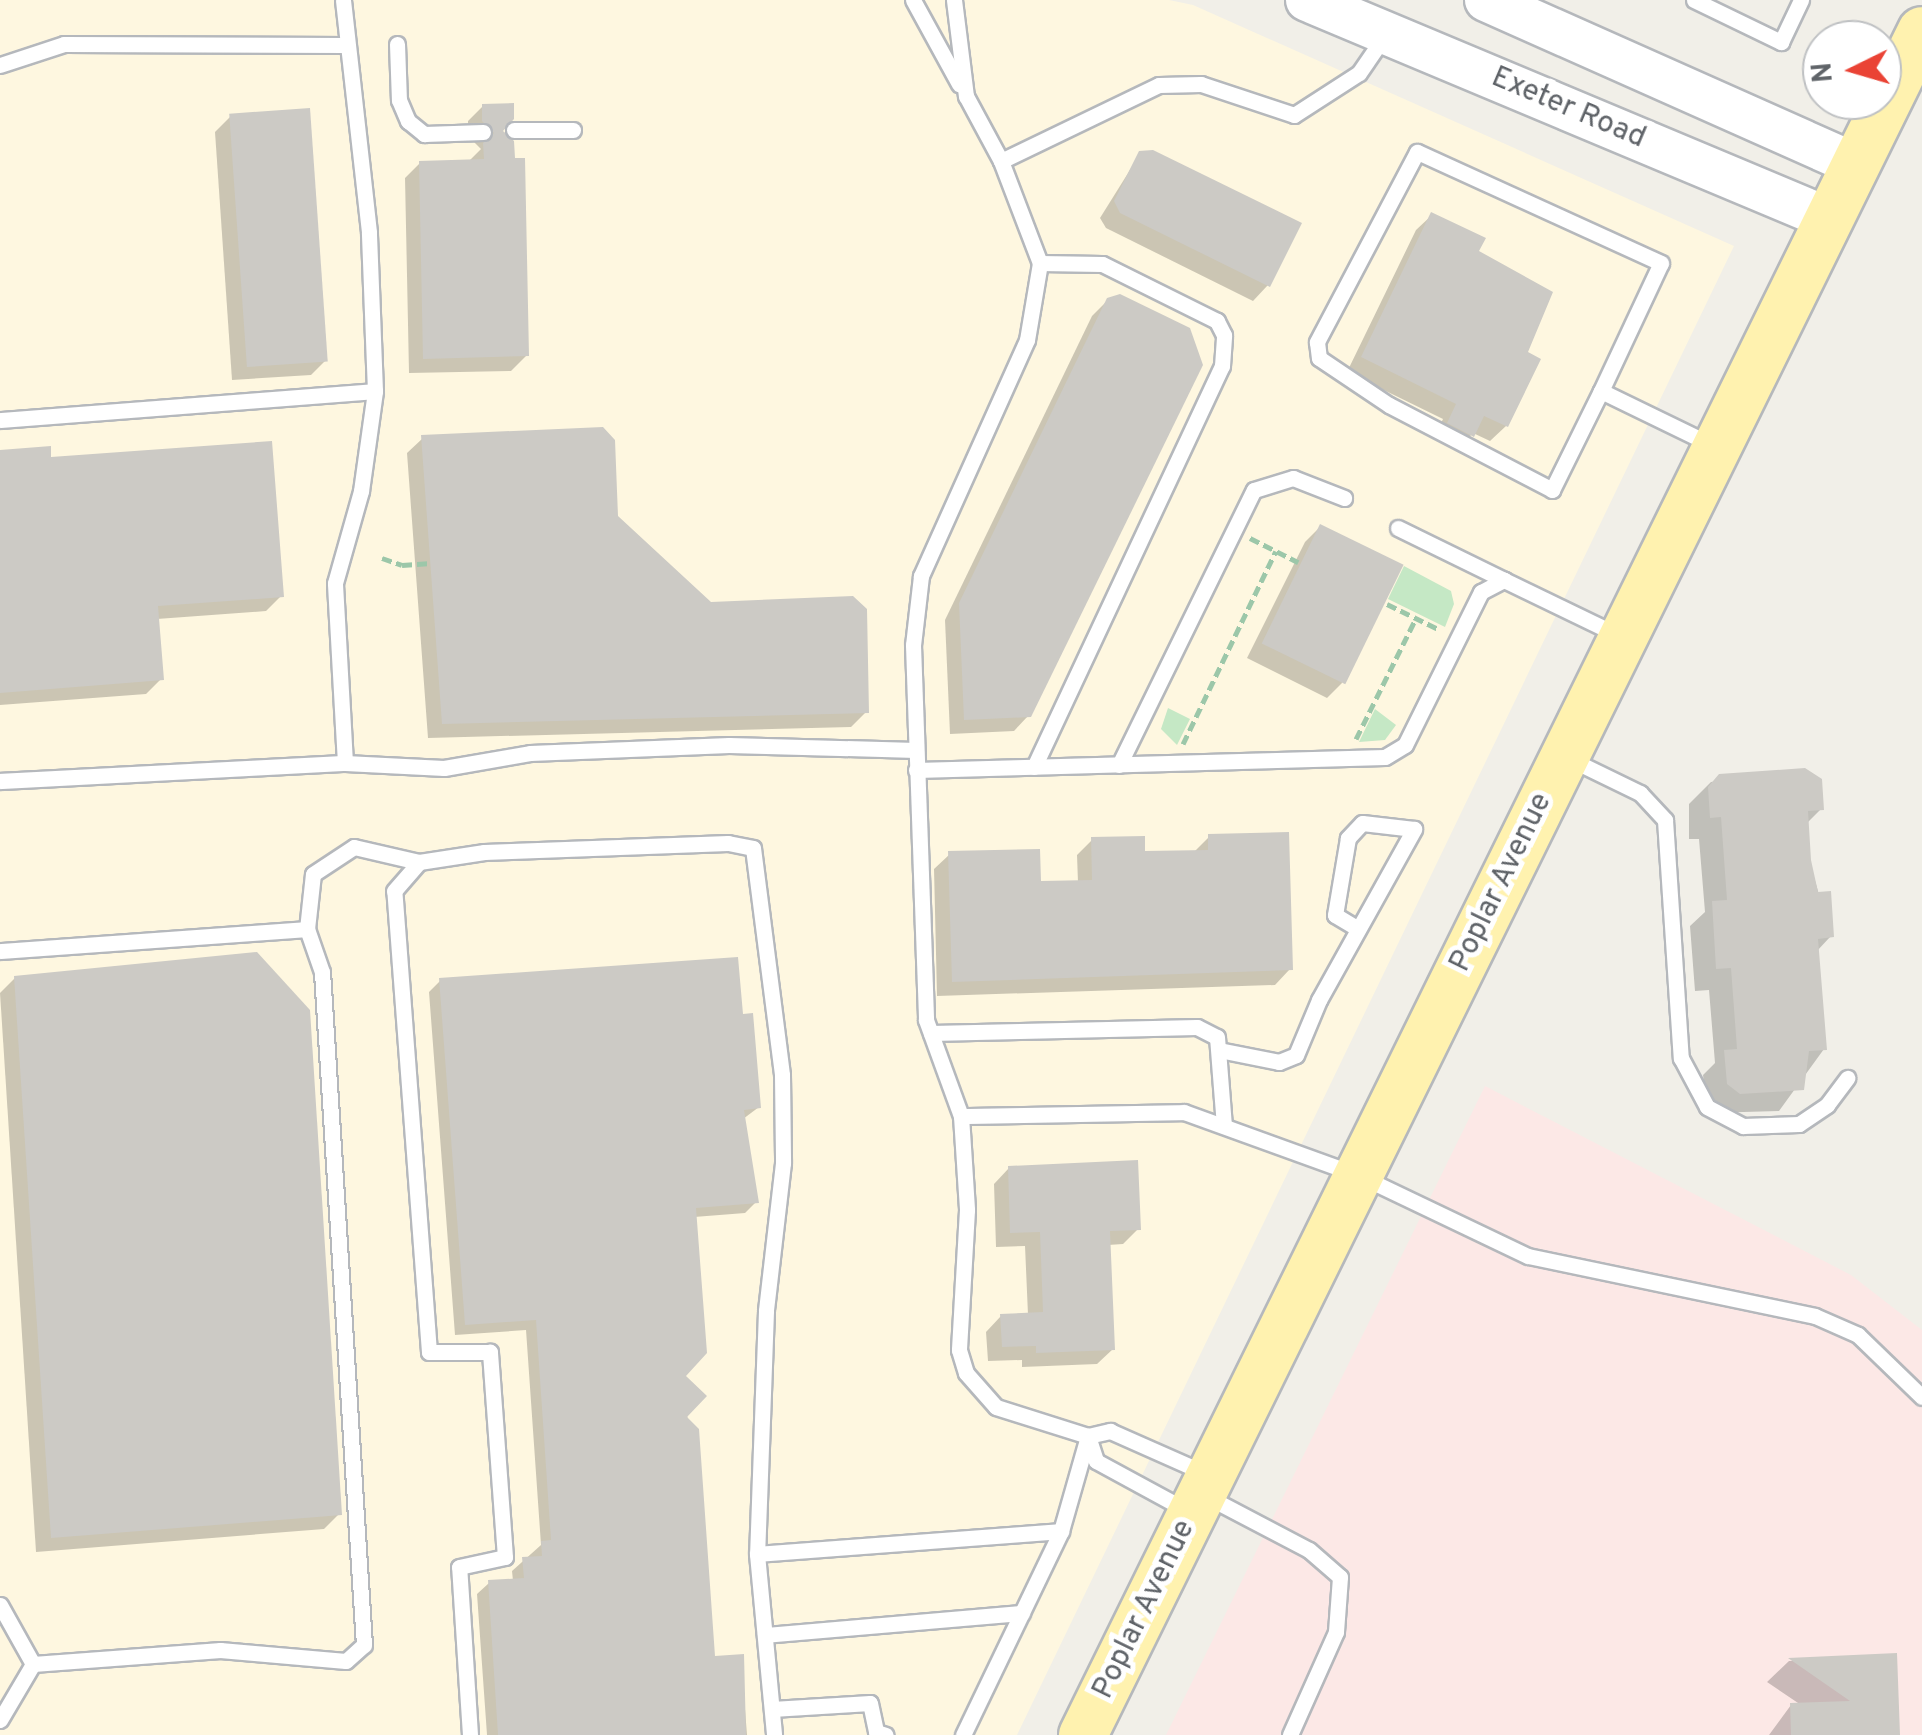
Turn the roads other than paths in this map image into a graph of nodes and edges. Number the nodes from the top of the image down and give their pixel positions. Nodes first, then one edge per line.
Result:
1 (344, 0) edge
2 (912, 0) edge
3 (954, 0) edge
4 (1307, 0) edge
5 (1486, 0) edge
6 (1694, 0) edge
7 (1801, 0) edge
8 (1922, 31) edge
9 (1386, 32) junction
10 (397, 44) dead end
11 (345, 45) junction
12 (0, 65) edge
13 (966, 96) junction
14 (514, 130) dead end
15 (573, 130) dead end
16 (482, 132) dead end
17 (1001, 161) junction
18 (1854, 164) junction
19 (1828, 218) junction
20 (1040, 263) junction
21 (376, 390) junction
22 (1601, 391) junction
23 (0, 420) edge
24 (1715, 447) junction
25 (1344, 498) dead end
26 (1398, 528) dead end
27 (1504, 580) junction
28 (1622, 637) junction
29 (916, 750) junction
30 (1564, 756) junction
31 (345, 763) junction
32 (1120, 765) junction
33 (1034, 767) junction
34 (916, 770) junction
35 (0, 781) edge
36 (418, 862) junction
37 (1358, 929) junction
38 (306, 930) junction
39 (0, 951) edge
40 (931, 1033) junction
41 (1219, 1050) junction
42 (1847, 1078) dead end
43 (961, 1116) junction
44 (1224, 1126) junction
45 (1358, 1174) junction
46 (1922, 1397) edge
47 (1088, 1436) junction
48 (1201, 1494) junction
49 (1061, 1531) junction
50 (756, 1554) junction
51 (0, 1604) edge
52 (1022, 1614) junction
53 (765, 1635) junction
54 (33, 1664) junction
55 (772, 1709) junction
56 (0, 1720) edge
57 (470, 1735) edge
58 (774, 1735) edge
59 (886, 1735) edge
60 (963, 1735) edge
61 (1083, 1735) edge
62 (1290, 1735) edge

1 - 11 lane
2 - 13 lane
3 - 13 lane
4 - 9 street, Exeter Road
5 - 18 street
6 - 7 lane
8 - 18 main road, Poplar Avenue
9 - 17 lane
9 - 19 street, Exeter Road
10 - 16 lane
11 - 12 lane
11 - 21 lane
13 - 17 lane
14 - 15 lane
17 - 20 lane
18 - 19 main road, Poplar Avenue
19 - 24 main road, Poplar Avenue
20 - 29 lane
20 - 33 lane
21 - 23 lane
21 - 31 lane
22 - 22 lane
22 - 24 lane
24 - 28 main road, Poplar Avenue
25 - 32 lane
26 - 27 lane
27 - 28 lane
27 - 32 lane
28 - 30 main road, Poplar Avenue
29 - 31 lane
29 - 34 lane
30 - 42 lane
30 - 45 main road, Poplar Avenue
31 - 35 lane
32 - 33 lane
33 - 34 lane
34 - 40 lane
36 - 38 lane
36 - 50 lane
36 - 57 lane
37 - 37 lane
37 - 41 lane
38 - 39 lane
38 - 54 lane
40 - 41 lane
40 - 43 lane
41 - 44 lane
43 - 44 lane
43 - 47 lane
44 - 45 lane
45 - 46 lane
45 - 48 main road, Poplar Avenue
47 - 48 lane
47 - 48 lane
47 - 49 lane
48 - 61 main road, Poplar Avenue
48 - 62 lane
49 - 50 lane
49 - 52 lane
50 - 53 lane
51 - 54 lane
52 - 53 lane
52 - 60 lane
53 - 55 lane
54 - 56 lane
55 - 58 lane
55 - 59 lane

